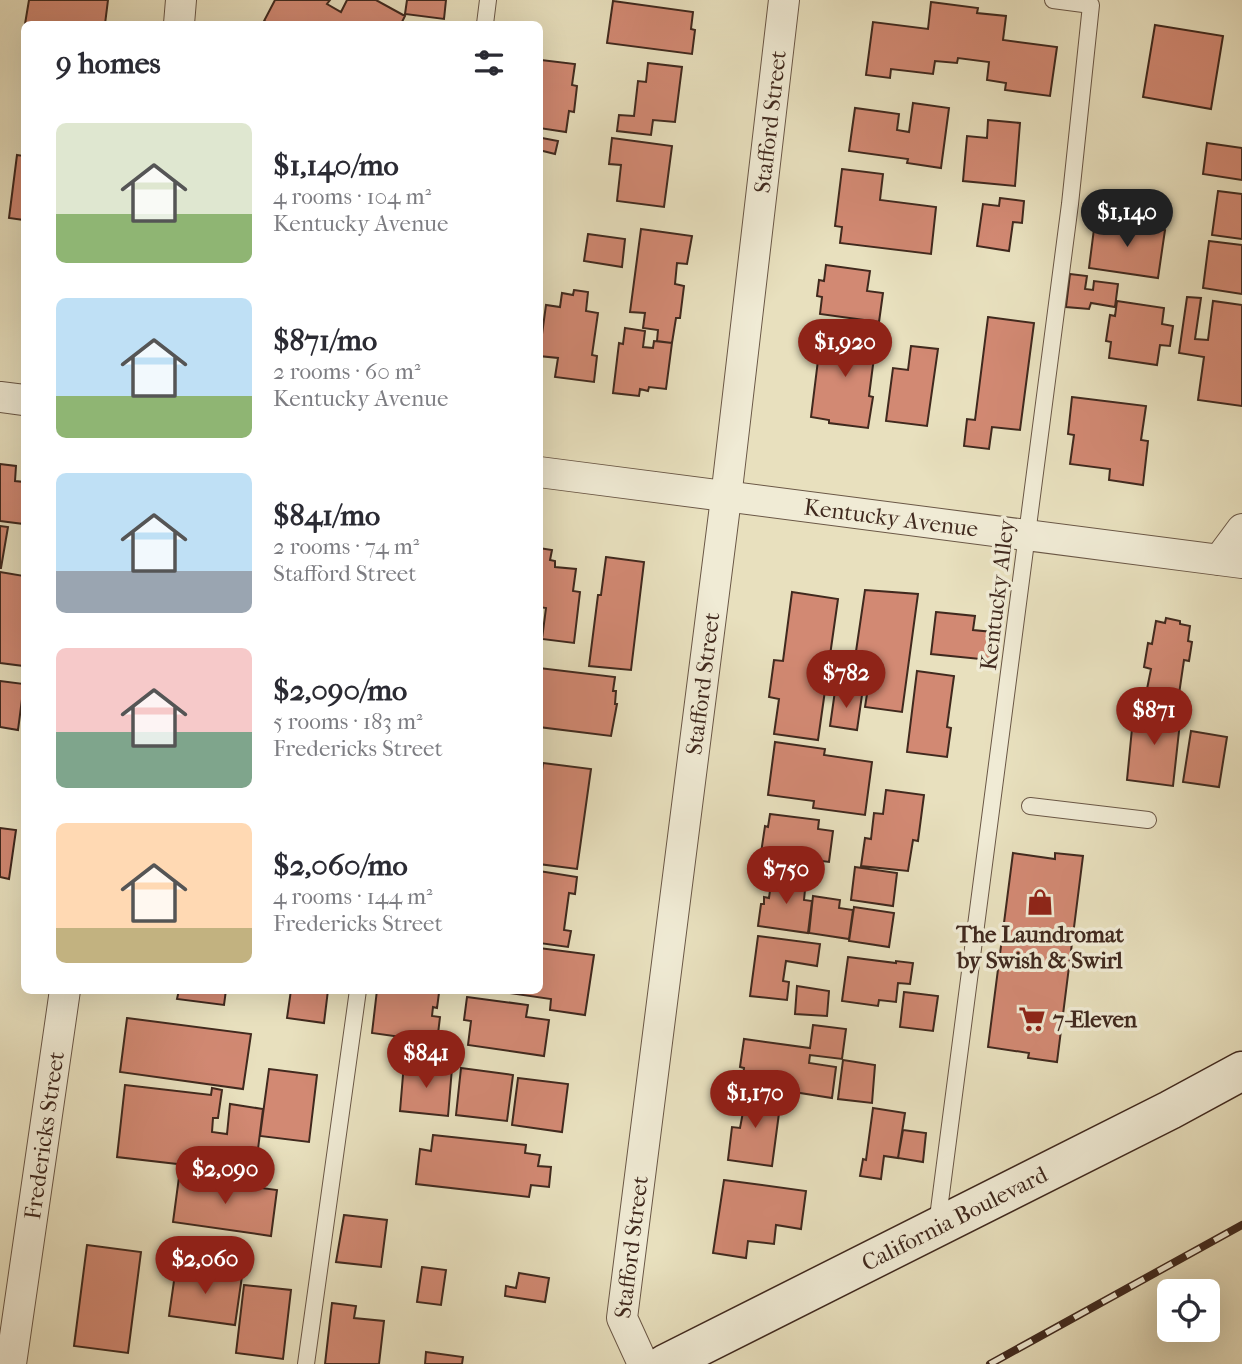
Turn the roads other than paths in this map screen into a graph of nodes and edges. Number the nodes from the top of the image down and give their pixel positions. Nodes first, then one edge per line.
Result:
1 (181, 0) edge
2 (488, 0) edge
3 (784, 0) edge
4 (1053, 0) edge
5 (179, 21) edge
6 (485, 21) edge
7 (0, 397) edge
8 (21, 400) edge
9 (543, 473) edge
10 (726, 498) junction
11 (1242, 529) edge
12 (1027, 537) junction
13 (1230, 562) edge
14 (1030, 806) dead end
15 (1148, 820) dead end
16 (64, 994) edge
17 (357, 994) edge
18 (1242, 1071) edge
19 (937, 1228) junction
20 (11, 1364) edge
21 (306, 1364) edge
22 (643, 1364) edge
23 (665, 1364) edge

1 - 5 street
2 - 6 lane
3 - 10 street, Stafford Street
4 - 12 lane, Kentucky Alley
7 - 8 street
9 - 10 street, Kentucky Avenue
10 - 12 street, Kentucky Avenue
10 - 22 street, Stafford Street
11 - 13 street
12 - 13 street, Kentucky Avenue
12 - 19 lane, Kentucky Alley
14 - 15 lane
16 - 20 street, Fredericks Street
17 - 21 lane
18 - 19 street, California Boulevard
19 - 23 street, California Boulevard

